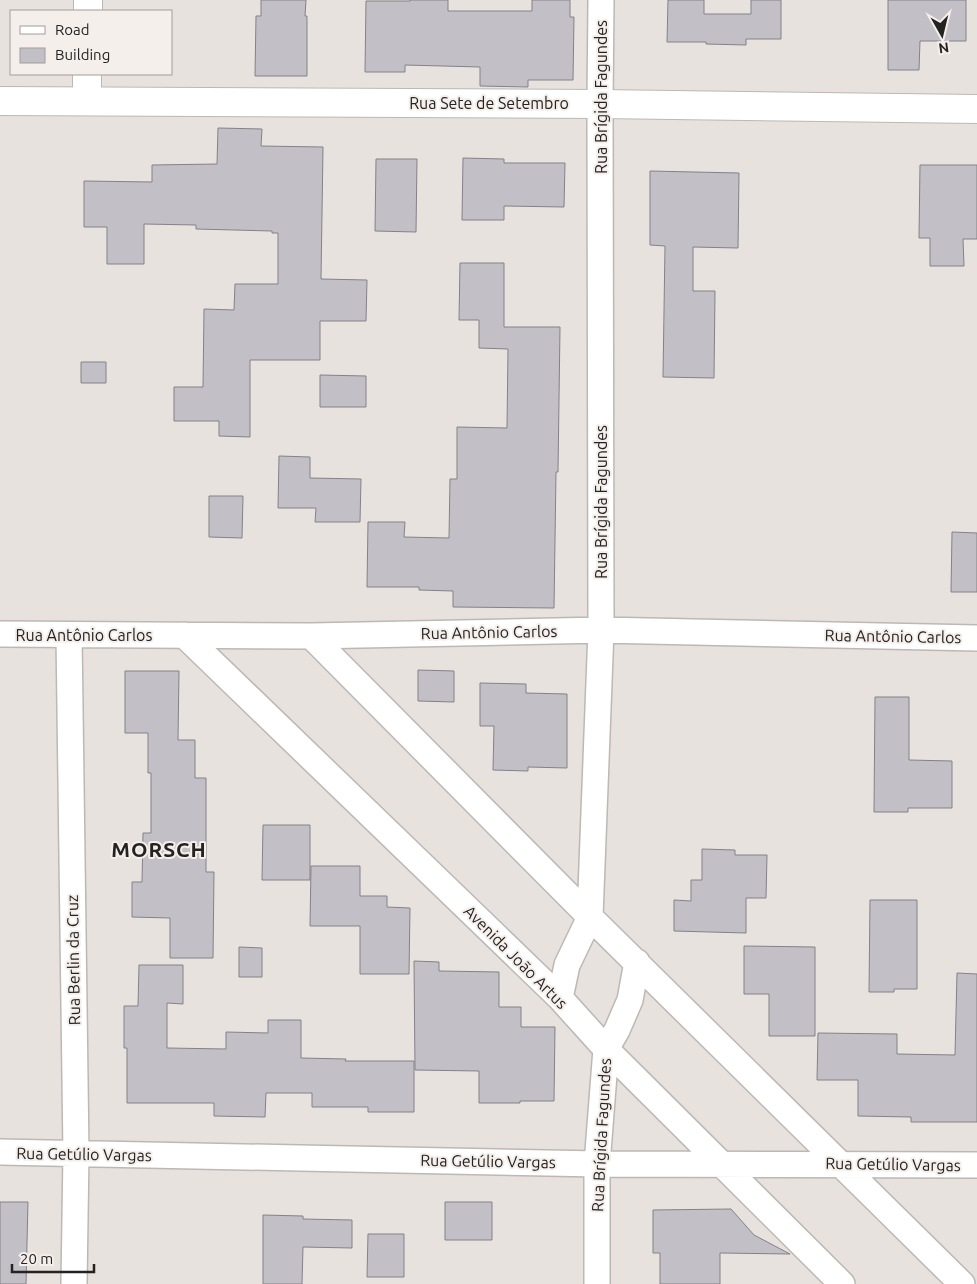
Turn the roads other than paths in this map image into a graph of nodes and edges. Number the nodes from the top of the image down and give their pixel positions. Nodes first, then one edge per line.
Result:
1 (601, 0) edge
2 (88, 75) edge
3 (0, 101) edge
4 (87, 101) junction
5 (600, 104) junction
6 (977, 109) edge
7 (601, 630) junction
8 (0, 634) edge
9 (69, 635) junction
10 (184, 635) junction
11 (311, 636) junction
12 (977, 638) edge
13 (590, 917) junction
14 (637, 962) junction
15 (560, 998) junction
16 (606, 1049) junction
17 (0, 1152) edge
18 (76, 1153) junction
19 (838, 1163) junction
20 (597, 1164) junction
21 (724, 1165) junction
22 (977, 1165) edge
23 (74, 1284) edge
24 (597, 1284) edge
25 (842, 1284) edge
26 (962, 1284) edge

1 - 5 street, Rua Brígida Fagundes
2 - 4 main road
3 - 4 main road, Rua Sete de Setembro
4 - 5 main road, Rua Sete de Setembro
5 - 6 main road, Rua Sete de Setembro
5 - 7 street, Rua Brígida Fagundes
7 - 11 street, Rua Antônio Carlos
7 - 12 street, Rua Antônio Carlos
7 - 13 street, Rua Brígida Fagundes
8 - 9 street, Rua Antônio Carlos
9 - 10 street, Rua Antônio Carlos
9 - 18 street, Rua Berlin da Cruz
10 - 11 street, Rua Antônio Carlos
10 - 15 street, Avenida João Artus
11 - 13 street
13 - 14 street
13 - 15 street, Rua Brígida Fagundes
14 - 16 street, Rua Brígida Fagundes
14 - 19 street
15 - 16 street, Avenida João Artus
16 - 20 street, Rua Brígida Fagundes
16 - 21 street, Avenida João Artus
17 - 18 street, Rua Getúlio Vargas
18 - 20 street, Rua Getúlio Vargas
18 - 23 street, Rua Berlin da Cruz
19 - 21 street, Rua Getúlio Vargas
19 - 22 street, Rua Getúlio Vargas
19 - 26 street
20 - 21 street, Rua Getúlio Vargas
20 - 24 street, Rua Brígida Fagundes
21 - 25 street, Avenida João Artus

